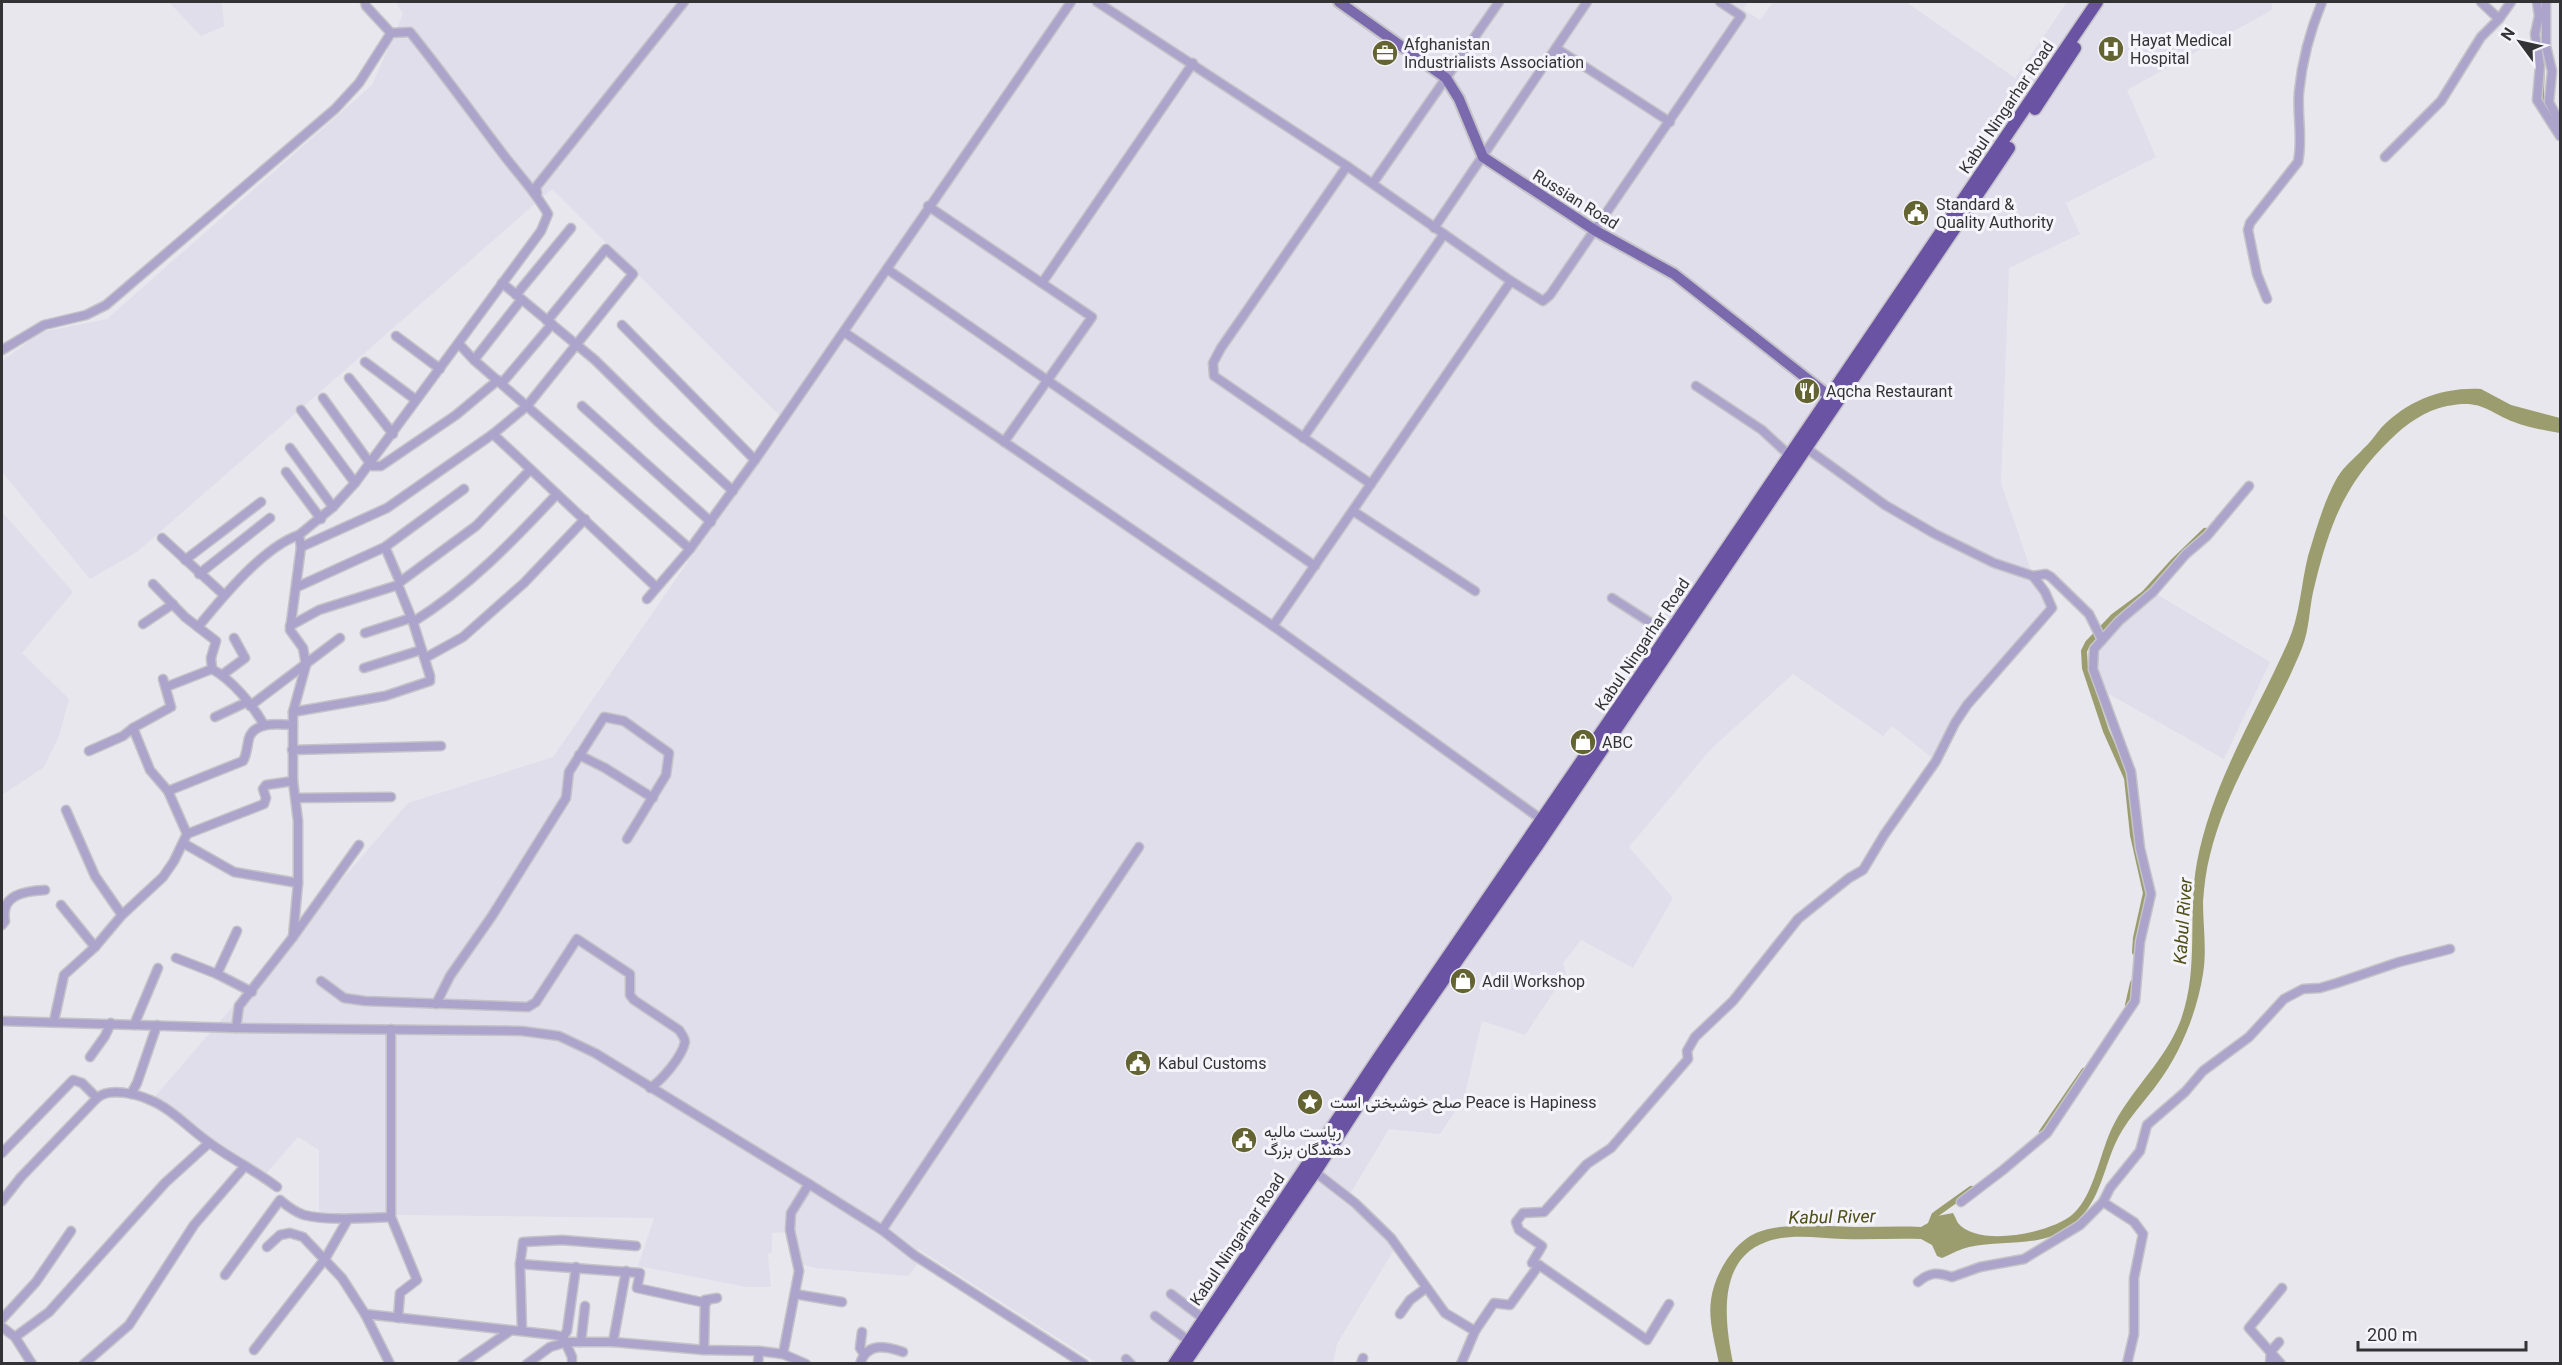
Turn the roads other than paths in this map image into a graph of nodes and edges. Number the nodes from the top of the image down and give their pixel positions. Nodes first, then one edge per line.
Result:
1 (365, 2) edge
2 (684, 2) edge
3 (1071, 2) edge
4 (1097, 2) edge
5 (1339, 2) edge
6 (1499, 2) edge
7 (1587, 2) edge
8 (1720, 2) edge
9 (2097, 2) edge
10 (2107, 2) edge
11 (2322, 2) edge
12 (2481, 2) edge
13 (2511, 2) edge
14 (2537, 2) edge
15 (2546, 2) edge
16 (2499, 19) junction
17 (391, 33) junction
18 (1556, 48) junction
19 (1193, 63) junction
20 (1446, 78) junction
21 (2049, 80) junction
22 (1670, 122) junction
23 (2560, 123) edge
24 (2560, 136) edge
25 (1483, 157) junction
26 (2385, 157) dead end
27 (1347, 166) junction
28 (1373, 183) junction
29 (537, 193) junction
30 (928, 206) junction
31 (571, 228) dead end
32 (1434, 228) junction
33 (1596, 231) junction
34 (1444, 234) junction
35 (887, 269) junction
36 (1511, 281) junction
37 (502, 283) junction
38 (1042, 283) junction
39 (518, 297) junction
40 (2267, 299) dead end
41 (549, 323) junction
42 (622, 325) dead end
43 (844, 332) junction
44 (396, 336) dead end
45 (459, 344) junction
46 (576, 345) junction
47 (2, 350) edge
48 (474, 360) junction
49 (365, 362) dead end
50 (440, 369) junction
51 (349, 378) dead end
52 (1049, 379) junction
53 (500, 381) junction
54 (1696, 386) dead end
55 (1829, 396) junction
56 (323, 398) dead end
57 (416, 400) junction
58 (527, 406) junction
59 (582, 406) dead end
60 (301, 410) dead end
61 (393, 434) junction
62 (493, 434) junction
63 (1303, 438) junction
64 (1004, 442) junction
65 (290, 448) dead end
66 (1806, 448) junction
67 (1789, 454) junction
68 (755, 460) junction
69 (371, 462) junction
70 (530, 470) junction
71 (286, 472) dead end
72 (355, 483) junction
73 (1371, 484) junction
74 (2249, 486) dead end
75 (464, 489) dead end
76 (733, 491) junction
77 (556, 494) junction
78 (261, 502) dead end
79 (333, 507) junction
80 (1353, 512) junction
81 (270, 518) dead end
82 (321, 519) junction
83 (585, 519) junction
84 (711, 522) junction
85 (299, 535) junction
86 (162, 538) dead end
87 (301, 547) junction
88 (385, 547) junction
89 (690, 549) junction
90 (185, 560) junction
91 (1721, 565) junction
92 (1315, 566) junction
93 (199, 574) junction
94 (2037, 575) junction
95 (399, 583) junction
96 (153, 584) dead end
97 (297, 587) junction
98 (656, 587) junction
99 (1475, 591) dead end
100 (224, 595) junction
101 (1612, 598) dead end
102 (647, 599) dead end
103 (173, 604) junction
104 (412, 620) junction
105 (143, 624) dead end
106 (290, 626) junction
107 (1273, 626) junction
108 (198, 627) junction
109 (365, 633) dead end
110 (1668, 634) junction
111 (234, 638) dead end
112 (340, 638) dead end
113 (2102, 640) junction
114 (423, 654) junction
115 (306, 665) junction
116 (364, 668) dead end
117 (212, 669) junction
118 (222, 675) junction
119 (248, 704) junction
120 (293, 712) junction
121 (215, 717) dead end
122 (264, 725) junction
123 (293, 725) junction
124 (133, 728) junction
125 (441, 746) dead end
126 (292, 750) junction
127 (89, 751) dead end
128 (579, 755) junction
129 (293, 781) junction
130 (168, 790) junction
131 (391, 796) dead end
132 (296, 798) junction
133 (653, 798) junction
134 (66, 810) dead end
135 (1546, 823) junction
136 (187, 834) junction
137 (627, 839) dead end
138 (183, 843) junction
139 (359, 845) dead end
140 (1139, 847) dead end
141 (298, 883) junction
142 (45, 890) dead end
143 (61, 905) dead end
144 (122, 915) junction
145 (2, 925) edge
146 (237, 931) dead end
147 (293, 938) junction
148 (95, 947) junction
149 (2450, 949) dead end
150 (176, 958) dead end
151 (158, 968) dead end
152 (217, 974) junction
153 (321, 981) dead end
154 (252, 992) junction
155 (436, 1004) junction
156 (2, 1021) edge
157 (54, 1021) junction
158 (111, 1023) junction
159 (134, 1025) junction
160 (157, 1025) junction
161 (236, 1028) junction
162 (391, 1029) junction
163 (90, 1057) dead end
164 (650, 1088) junction
165 (131, 1094) junction
166 (97, 1098) junction
167 (209, 1143) junction
168 (2, 1153) edge
169 (245, 1166) junction
170 (1315, 1172) junction
171 (809, 1184) junction
172 (277, 1187) dead end
173 (2, 1201) edge
174 (1961, 1202) dead end
175 (2103, 1202) junction
176 (391, 1217) junction
177 (348, 1219) junction
178 (882, 1230) junction
179 (71, 1231) dead end
180 (636, 1246) dead end
181 (267, 1247) dead end
182 (325, 1259) junction
183 (520, 1264) junction
184 (1539, 1265) junction
185 (576, 1267) junction
186 (626, 1271) junction
187 (225, 1275) dead end
188 (1918, 1282) dead end
189 (1426, 1288) junction
190 (2282, 1288) dead end
191 (795, 1294) junction
192 (1171, 1294) dead end
193 (717, 1298) dead end
194 (842, 1302) dead end
195 (706, 1303) junction
196 (1669, 1304) dead end
197 (585, 1306) dead end
198 (365, 1314) junction
199 (1400, 1314) dead end
200 (1155, 1316) dead end
201 (398, 1318) junction
202 (2, 1319) edge
203 (1204, 1319) junction
204 (2, 1327) edge
205 (522, 1330) junction
206 (510, 1331) junction
207 (1475, 1331) junction
208 (862, 1332) dead end
209 (15, 1337) junction
210 (565, 1340) junction
211 (1189, 1341) junction
212 (581, 1342) junction
213 (613, 1342) junction
214 (2279, 1342) dead end
215 (254, 1350) dead end
216 (704, 1350) junction
217 (759, 1351) junction
218 (2271, 1351) junction
219 (903, 1352) dead end
220 (783, 1354) junction
221 (864, 1354) junction
222 (32, 1364) edge
223 (84, 1364) edge
224 (390, 1364) edge
225 (462, 1364) edge
226 (527, 1364) edge
227 (572, 1364) edge
228 (758, 1364) edge
229 (806, 1364) edge
230 (860, 1364) edge
231 (1084, 1364) edge
232 (1174, 1364) edge
233 (1184, 1364) edge
234 (1461, 1364) edge
235 (2127, 1364) edge
236 (2270, 1364) edge
237 (2281, 1364) edge

1 - 17 street
2 - 29 street
3 - 30 street
4 - 19 street
5 - 20 main road
6 - 20 street
7 - 18 street
8 - 22 street
9 - 21 highway, Kabul Ningarhar Road
10 - 21 highway, Kabul Ningarhar Road
11 - 40 street
12 - 16 street
13 - 16 street
14 - 24 street
15 - 23 street
16 - 26 street
17 - 29 street
17 - 47 street
18 - 22 street
18 - 25 street
19 - 27 street
19 - 38 street
20 - 25 main road
20 - 28 street
21 - 55 highway, Kabul Ningarhar Road
21 - 66 highway, Kabul Ningarhar Road
22 - 33 street
25 - 32 street
25 - 33 main road, Russian Road
27 - 28 street
27 - 63 street
28 - 32 street
29 - 37 street
30 - 35 street
30 - 38 street
31 - 39 street
32 - 34 street
33 - 36 street
33 - 55 main road, Russian Road
34 - 36 street
34 - 63 street
35 - 43 street
35 - 52 street
36 - 73 street
37 - 39 street
37 - 45 street
38 - 52 street
39 - 41 street
39 - 48 street
41 - 46 street
41 - 46 street
41 - 53 street
42 - 68 street
43 - 64 street
43 - 68 street
44 - 50 street
45 - 48 street
45 - 50 street
46 - 58 street
46 - 76 street
48 - 53 street
49 - 57 street
50 - 57 street
51 - 61 street
52 - 64 street
52 - 92 street
53 - 58 street
53 - 69 street
54 - 67 street
55 - 67 highway, Kabul Ningarhar Road
56 - 69 street
57 - 61 street
58 - 62 street
58 - 89 street
59 - 84 street
60 - 72 street
61 - 69 street
62 - 70 street
62 - 87 street
63 - 73 street
64 - 107 street
65 - 79 street
66 - 91 highway, Kabul Ningarhar Road
66 - 94 street
67 - 91 highway, Kabul Ningarhar Road
68 - 76 street
69 - 72 street
70 - 77 street
70 - 95 street
71 - 82 street
72 - 79 street
73 - 80 street
74 - 113 street
75 - 88 street
76 - 84 street
77 - 83 street
77 - 104 street
78 - 90 street
79 - 82 street
80 - 92 street
80 - 99 street
81 - 93 street
82 - 85 street
83 - 98 street
83 - 114 street
84 - 89 street
85 - 87 street
85 - 100 street
86 - 90 street
87 - 97 street
88 - 95 street
88 - 97 street
89 - 98 street
90 - 93 street
91 - 110 highway, Kabul Ningarhar Road
91 - 135 highway, Kabul Ningarhar Road
92 - 107 street
93 - 100 street
94 - 113 street
94 - 184 street
95 - 104 street
95 - 106 street
96 - 103 street
97 - 106 street
98 - 102 street
100 - 108 street
101 - 110 street
103 - 105 street
103 - 108 street
104 - 109 street
104 - 114 street
106 - 115 street
107 - 135 street
108 - 117 street
110 - 135 highway, Kabul Ningarhar Road
111 - 118 street
112 - 115 street
113 - 174 street
114 - 116 street
114 - 120 street
115 - 119 street
115 - 120 street
117 - 118 street
117 - 124 street
118 - 119 street
119 - 121 street
119 - 122 street
120 - 123 street
122 - 123 street
122 - 130 street
123 - 126 street
124 - 127 street
124 - 130 street
125 - 126 street
126 - 129 street
128 - 133 street
128 - 133 street
128 - 155 street
129 - 132 street
129 - 136 street
130 - 136 street
131 - 132 street
132 - 141 street
133 - 137 street
134 - 144 street
135 - 170 highway, Kabul Ningarhar Road
135 - 203 highway, Kabul Ningarhar Road
136 - 138 street
138 - 141 street
138 - 144 street
139 - 147 street
140 - 178 street
141 - 147 street
142 - 145 street
143 - 148 street
144 - 148 street
146 - 152 street
147 - 154 street
148 - 157 street
149 - 175 street
150 - 152 street
151 - 159 street
152 - 154 street
153 - 155 street
154 - 161 street
155 - 164 street
156 - 157 street
157 - 158 street
158 - 159 street
158 - 163 street
159 - 160 street
160 - 161 street
160 - 165 street
161 - 162 street
162 - 164 street
162 - 176 street
164 - 171 street
165 - 166 street
165 - 167 street
166 - 168 street
166 - 173 street
167 - 169 street
167 - 209 street
169 - 172 street
169 - 223 street
170 - 189 street
170 - 233 highway, Kabul Ningarhar Road
171 - 178 street
171 - 191 street
175 - 188 street
175 - 235 street
176 - 177 street
176 - 201 street
177 - 182 street
177 - 187 street
178 - 231 street
179 - 202 street
180 - 183 street
181 - 182 street
182 - 198 street
182 - 215 street
183 - 185 street
183 - 205 street
184 - 196 street
184 - 207 street
185 - 186 street
185 - 210 street
186 - 195 street
186 - 213 street
189 - 199 street
189 - 207 street
190 - 218 street
191 - 194 street
191 - 220 street
192 - 203 street
193 - 195 street
195 - 216 street
197 - 212 street
198 - 201 street
198 - 224 street
200 - 211 street
201 - 206 street
203 - 211 highway, Kabul Ningarhar Road
204 - 209 street
205 - 206 street
205 - 210 street
206 - 225 street
207 - 234 street
208 - 221 street
209 - 222 street
210 - 212 street
210 - 226 street
210 - 227 street
211 - 232 highway, Kabul Ningarhar Road
212 - 213 street
213 - 216 street
214 - 218 street
216 - 217 street
217 - 220 street
217 - 228 street
218 - 236 street
218 - 237 street
219 - 221 street
220 - 229 street
221 - 230 street

